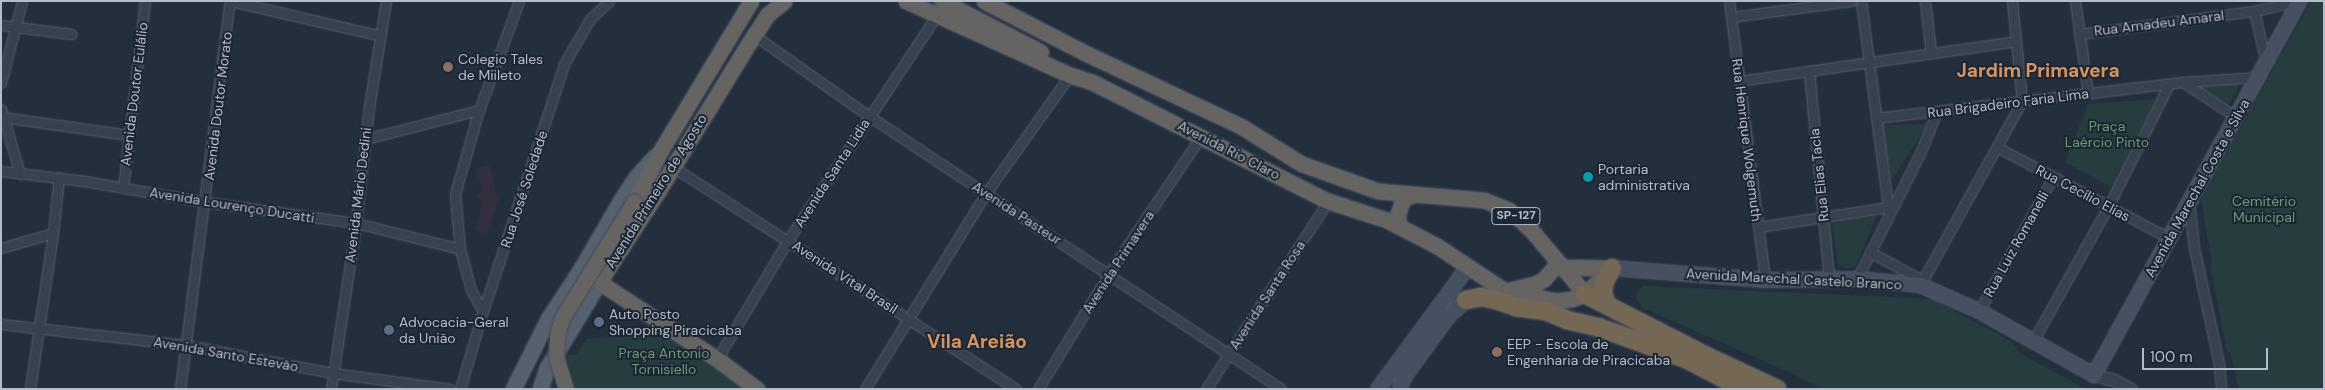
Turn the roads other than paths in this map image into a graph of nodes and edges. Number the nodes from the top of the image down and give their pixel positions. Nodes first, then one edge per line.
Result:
1 (22, 1) edge
2 (146, 1) edge
3 (231, 1) edge
4 (386, 1) edge
5 (519, 1) edge
6 (609, 1) edge
7 (745, 1) edge
8 (751, 1) edge
9 (784, 1) edge
10 (906, 1) edge
11 (984, 1) edge
12 (1729, 1) edge
13 (1851, 1) edge
14 (1861, 1) edge
15 (1925, 1) edge
16 (2012, 1) edge
17 (2075, 1) edge
18 (2294, 2) edge
19 (940, 8) edge
20 (2254, 11) junction
21 (1731, 17) junction
22 (1, 25) edge
23 (16, 27) junction
24 (71, 34) dead end
25 (730, 34) junction
26 (2079, 34) junction
27 (754, 35) junction
28 (382, 36) junction
29 (2016, 41) junction
30 (1931, 53) junction
31 (1869, 62) junction
32 (2266, 62) junction
33 (1809, 71) junction
34 (1070, 75) junction
35 (2258, 77) junction
36 (1739, 81) junction
37 (2183, 82) junction
38 (1, 83) edge
39 (1094, 83) junction
40 (2169, 84) junction
41 (2088, 93) junction
42 (2022, 101) junction
43 (1, 109) edge
44 (479, 110) junction
45 (1937, 111) junction
46 (869, 116) junction
47 (2, 117) edge
48 (2236, 117) junction
49 (1876, 118) junction
50 (129, 134) junction
51 (1200, 136) junction
52 (365, 140) junction
53 (1997, 147) junction
54 (661, 150) junction
55 (673, 167) junction
56 (1, 172) edge
57 (20, 174) junction
58 (59, 177) junction
59 (2054, 177) junction
60 (123, 188) junction
61 (986, 193) junction
62 (1414, 194) junction
63 (1328, 201) junction
64 (206, 202) junction
65 (2189, 202) junction
66 (2109, 206) junction
67 (1889, 210) junction
68 (1823, 217) junction
69 (356, 223) junction
70 (1398, 226) junction
71 (1758, 226) junction
72 (54, 233) junction
73 (2169, 238) junction
74 (788, 240) junction
75 (1, 248) edge
76 (460, 249) junction
77 (1870, 252) junction
78 (1560, 265) junction
79 (1468, 267) junction
80 (1612, 268) junction
81 (1109, 274) junction
82 (1857, 279) junction
83 (1765, 280) junction
84 (1830, 280) junction
85 (599, 282) junction
86 (1921, 283) junction
87 (1505, 291) junction
88 (1585, 294) junction
89 (1466, 300) junction
90 (1606, 305) junction
91 (483, 311) junction
92 (1546, 311) junction
93 (1979, 311) junction
94 (909, 319) junction
95 (1, 324) edge
96 (38, 328) junction
97 (2033, 341) junction
98 (186, 345) junction
99 (1229, 353) junction
100 (717, 359) junction
101 (333, 373) junction
102 (2094, 375) junction
103 (757, 388) edge
104 (30, 389) edge
105 (180, 389) edge
106 (331, 389) edge
107 (450, 389) edge
108 (460, 389) edge
109 (513, 389) edge
110 (540, 389) edge
111 (566, 389) edge
112 (865, 389) edge
113 (1016, 389) edge
114 (1038, 389) edge
115 (1206, 389) edge
116 (1281, 389) edge
117 (1378, 389) edge
118 (1400, 389) edge
119 (1744, 389) edge
120 (1778, 389) edge
121 (2131, 389) edge
122 (2222, 389) edge

1 - 23 street
2 - 50 street, Avenida Doutor Eulálio
3 - 28 street
3 - 64 street, Avenida Doutor Morato
4 - 28 street, Avenida Mário Dedini
5 - 44 street
6 - 91 street, Rua José Soledade
7 - 25 highway, Avenida Primeiro de Agosto
8 - 25 highway, Avenida Primeiro de Agosto
9 - 27 highway, Avenida Primeiro de Agosto
10 - 19 highway, Avenida Rio Claro
11 - 62 highway, Avenida Rio Claro
12 - 21 street, Rua Henrique Wolgemuth
13 - 21 street
14 - 31 street
15 - 30 street
16 - 29 street
17 - 26 street
18 - 20 street, Rua Amadeu Amaral
18 - 32 main road, Avenida Marechal Costa e Silva
19 - 34 highway, Avenida Rio Claro
19 - 39 highway
19 - 46 street, Avenida Santa Lidia
20 - 26 street, Rua Amadeu Amaral
20 - 32 street
21 - 36 street, Rua Henrique Wolgemuth
22 - 23 street
23 - 24 street
23 - 38 street
25 - 54 highway, Avenida Primeiro de Agosto
26 - 41 street
27 - 46 street, Avenida Pasteur
27 - 55 highway, Avenida Primeiro de Agosto
28 - 52 street, Avenida Mário Dedini
29 - 30 street
29 - 42 street
30 - 31 street
31 - 33 street
31 - 49 street
32 - 35 main road, Avenida Marechal Costa e Silva
33 - 36 street
33 - 68 street, Rua Elias Tacla
34 - 39 highway, Avenida Rio Claro
34 - 61 street
35 - 37 street, Rua Brigadeiro Faria Lima
35 - 48 main road, Avenida Marechal Costa e Silva
36 - 71 street, Rua Henrique Wolgemuth
37 - 40 street, Rua Brigadeiro Faria Lima
37 - 48 street
39 - 51 highway, Avenida Rio Claro
40 - 41 street, Rua Brigadeiro Faria Lima
40 - 66 street
41 - 42 street, Rua Brigadeiro Faria Lima
42 - 45 street, Rua Brigadeiro Faria Lima
42 - 53 street
43 - 47 street
44 - 52 street
44 - 76 street
45 - 49 street, Rua Brigadeiro Faria Lima
45 - 67 street
46 - 61 street, Avenida Pasteur
46 - 74 street, Avenida Santa Lidia
47 - 50 street
47 - 57 street
48 - 65 main road, Avenida Marechal Costa e Silva
49 - 67 street
50 - 60 street, Avenida Doutor Eulálio
51 - 63 highway, Avenida Rio Claro
51 - 81 street, Avenida Primavera
52 - 69 street, Avenida Mário Dedini
53 - 59 street, Rua Cecílio Elias
53 - 86 street
54 - 109 main road, Avenida Primeiro de Agosto
54 - 111 highway, bridge
55 - 74 street, Avenida Vital Brasil
55 - 85 highway, Avenida Primeiro de Agosto
56 - 57 street, Avenida Lourenço Ducatti
57 - 58 street, Avenida Lourenço Ducatti
58 - 60 street, Avenida Lourenço Ducatti
58 - 72 street
59 - 66 street, Rua Cecílio Elias
59 - 93 street, Rua Luiz Romanelli
60 - 64 street, Avenida Lourenço Ducatti
61 - 81 street, Avenida Pasteur
61 - 94 street
62 - 70 highway
62 - 78 highway, Avenida Rio Claro / SP-127
63 - 70 highway, Avenida Rio Claro
63 - 99 street, Avenida Santa Rosa
64 - 69 street, Avenida Lourenço Ducatti
64 - 98 street, Avenida Doutor Morato
65 - 73 main road, Avenida Marechal Costa e Silva
65 - 122 street
66 - 73 street, Rua Cecílio Elias
66 - 97 street
67 - 68 street
67 - 77 street
68 - 71 street
68 - 84 street, Rua Elias Tacla
69 - 76 street, Avenida Lourenço Ducatti
69 - 101 street, Avenida Mário Dedini
70 - 79 highway, Avenida Rio Claro
71 - 83 street, Rua Henrique Wolgemuth
72 - 75 street
72 - 96 street
73 - 102 main road, Avenida Marechal Costa e Silva
74 - 94 street, Avenida Vital Brasil
74 - 100 street, Avenida Santa Lidia
76 - 91 street
77 - 82 street
77 - 86 street, Avenida Marechal Castelo Branco
78 - 80 highway
78 - 87 highway
78 - 88 highway, Avenida Rio Claro / SP-127
79 - 87 highway, Avenida Rio Claro
79 - 117 main road
80 - 83 main road, Avenida Marechal Castelo Branco
80 - 88 highway
80 - 90 highway
81 - 99 street, Avenida Pasteur
81 - 114 street, Avenida Primavera
82 - 84 main road, Avenida Marechal Castelo Branco
82 - 86 main road, Avenida Marechal Castelo Branco
83 - 84 main road, Avenida Marechal Castelo Branco
85 - 100 highway
85 - 110 main road, Avenida Primeiro de Agosto
86 - 93 main road, Avenida Marechal Castelo Branco
87 - 88 highway
87 - 89 highway
87 - 92 highway, Avenida Rio Claro
88 - 90 highway, SP-127
89 - 92 highway
89 - 118 main road
90 - 120 highway, SP-127
91 - 108 street, Rua José Soledade
92 - 119 highway
93 - 97 main road, Avenida Marechal Castelo Branco
94 - 112 street
94 - 113 street, Avenida Vital Brasil
95 - 96 street, Avenida Santo Estevão
96 - 98 street, Avenida Santo Estevão
96 - 104 street
97 - 102 main road, Avenida Marechal Castelo Branco
98 - 101 street, Avenida Santo Estevão
98 - 105 street, Avenida Doutor Morato
99 - 115 street, Avenida Santa Rosa
99 - 116 street, Avenida Pasteur
100 - 103 highway
101 - 106 street, Avenida Mário Dedini
101 - 107 street, Avenida Santo Estevão
102 - 121 street, Avenida Marechal Castelo Branco

